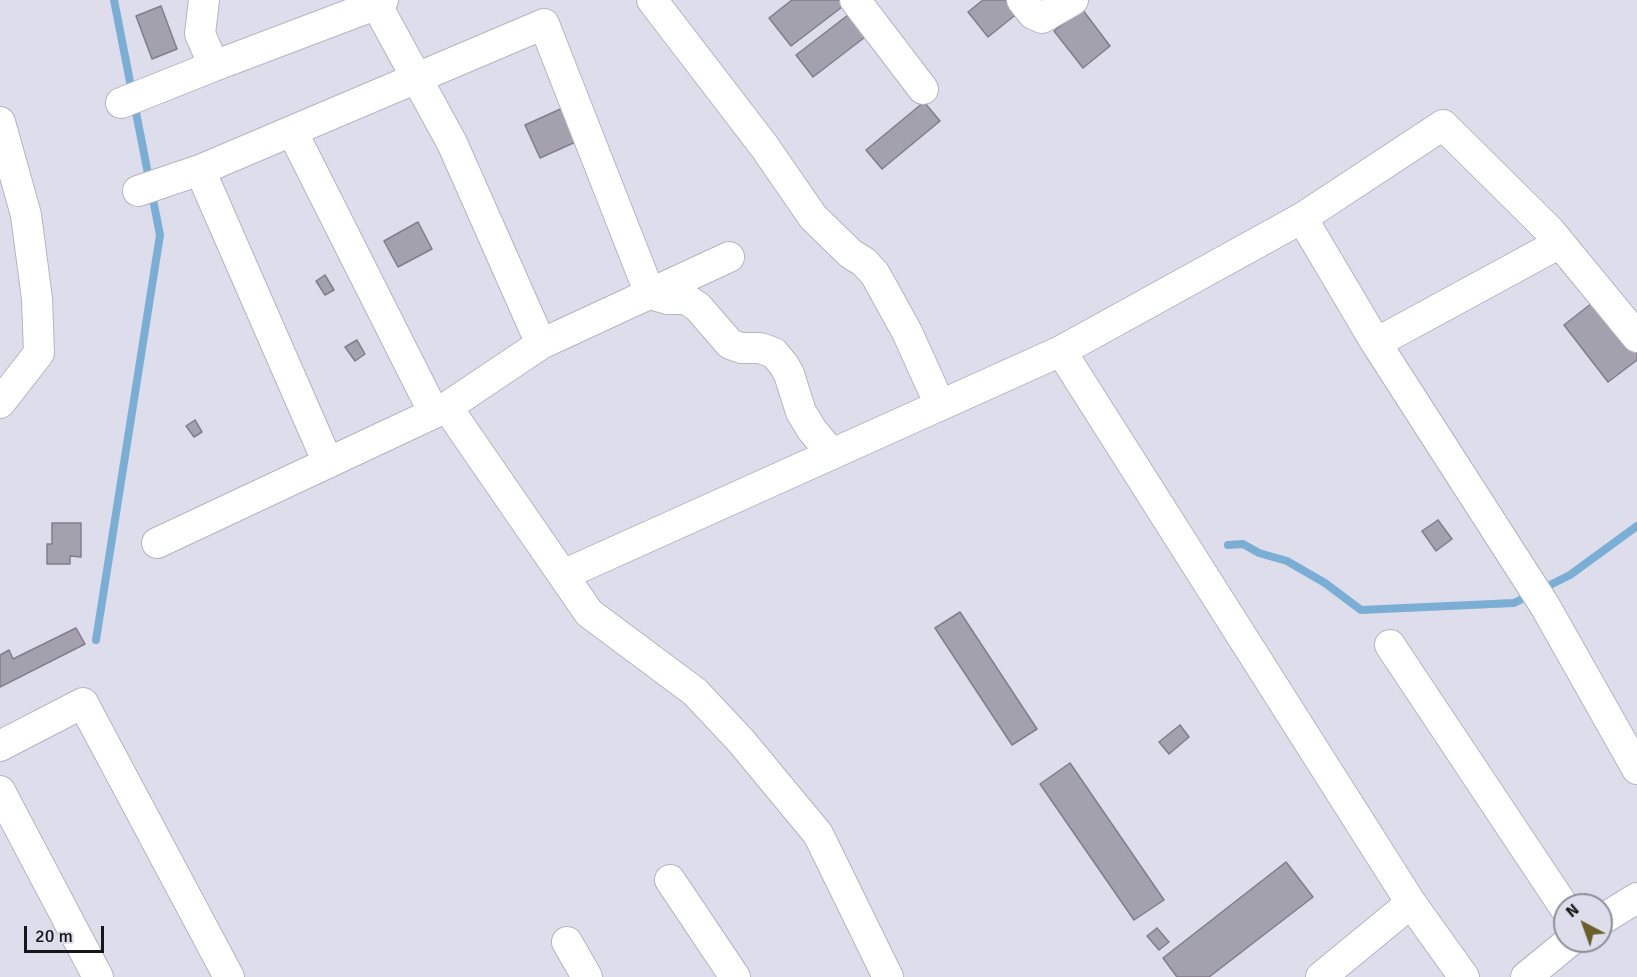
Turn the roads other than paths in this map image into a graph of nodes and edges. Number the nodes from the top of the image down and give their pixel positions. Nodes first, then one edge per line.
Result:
1 (204, 0) edge
2 (652, 0) edge
3 (855, 0) edge
4 (1022, 0) edge
5 (1074, 0) edge
6 (377, 2) edge
7 (214, 66) junction
8 (416, 78) junction
9 (923, 89) dead end
10 (121, 103) dead end
11 (0, 123) edge
12 (292, 131) junction
13 (200, 170) junction
14 (138, 191) dead end
15 (1302, 218) junction
16 (1560, 243) junction
17 (729, 257) dead end
18 (650, 294) junction
19 (1637, 337) edge
20 (1376, 342) junction
21 (541, 344) junction
22 (1061, 351) junction
23 (0, 403) edge
24 (940, 405) junction
25 (441, 410) junction
26 (832, 454) junction
27 (328, 463) junction
28 (157, 543) dead end
29 (563, 575) junction
30 (1390, 645) dead end
31 (0, 746) edge
32 (1637, 769) edge
33 (0, 791) edge
34 (670, 880) dead end
35 (1555, 893) edge
36 (1637, 898) edge
37 (1411, 903) junction
38 (1613, 913) edge
39 (567, 942) dead end
40 (1555, 953) edge
41 (98, 977) edge
42 (229, 977) edge
43 (587, 977) edge
44 (735, 977) edge
45 (888, 977) edge
46 (1321, 977) edge
47 (1464, 977) edge
48 (1526, 977) edge

1 - 7 street
2 - 24 street
3 - 9 street
4 - 5 street
6 - 7 street
6 - 8 street
7 - 10 street
8 - 12 street
8 - 18 street
8 - 21 street
11 - 23 street
12 - 13 street
12 - 25 street
13 - 14 street
13 - 27 street
15 - 16 street
15 - 20 street
15 - 22 street
16 - 19 street
16 - 20 street
17 - 18 street
18 - 21 street
18 - 26 street
20 - 32 street
21 - 25 street
22 - 24 street
22 - 37 street
24 - 26 street
25 - 27 street
25 - 29 street
26 - 29 street
27 - 28 street
29 - 45 street
30 - 35 street
31 - 42 street
33 - 41 street
34 - 44 street
36 - 38 street
37 - 46 street
37 - 47 street
39 - 43 street
40 - 48 street

